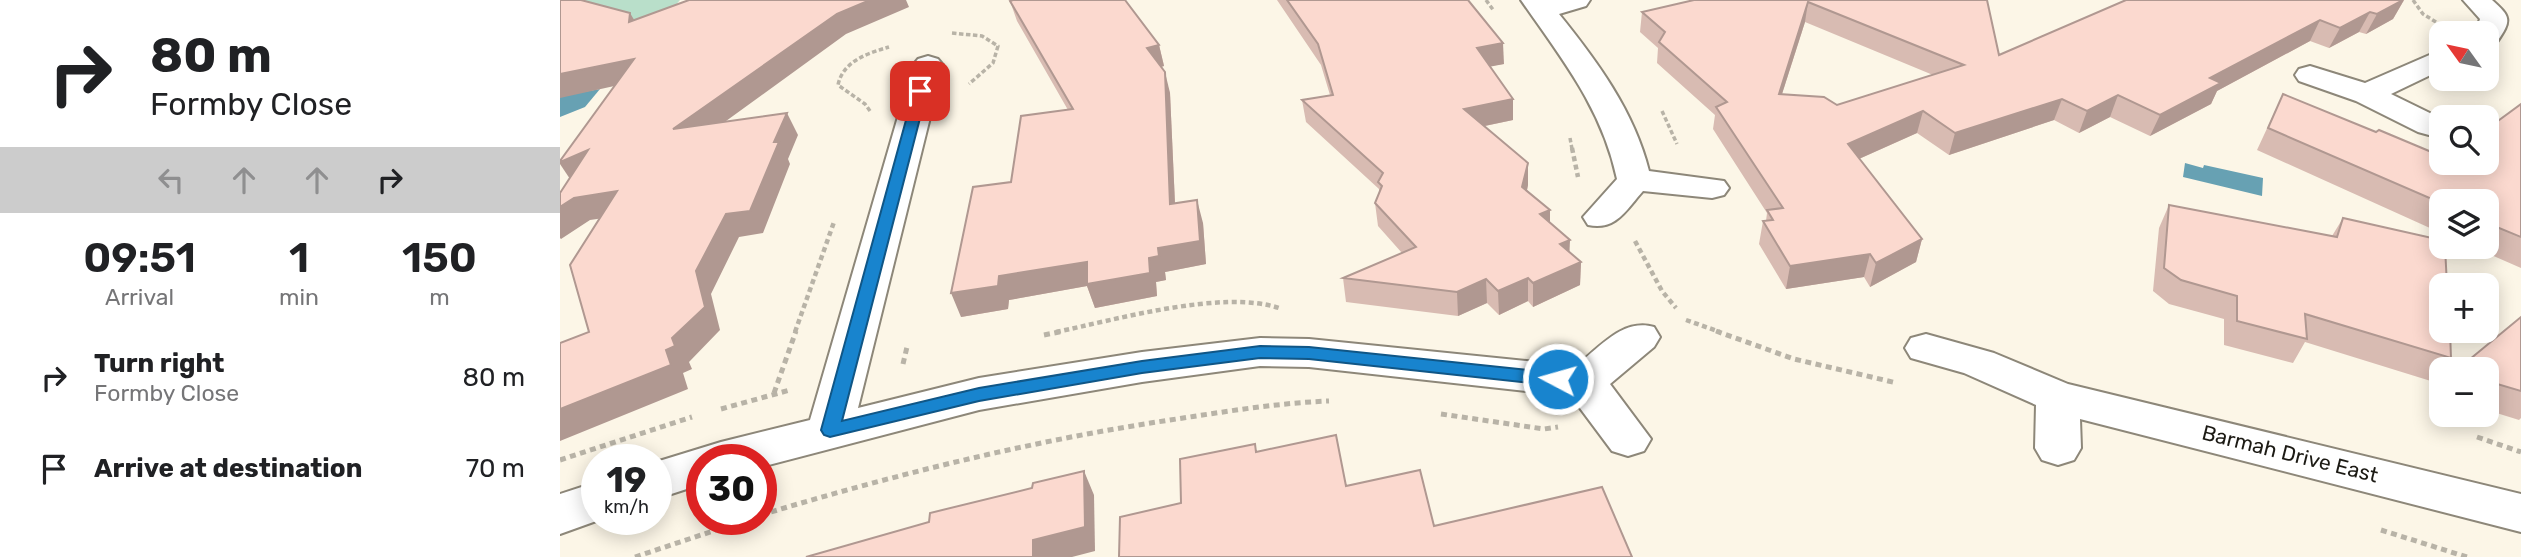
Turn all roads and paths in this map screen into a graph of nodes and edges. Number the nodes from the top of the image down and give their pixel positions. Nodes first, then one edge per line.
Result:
1 (1486, 0) edge
2 (1577, 0) edge
3 (2413, 0) edge
4 (2476, 0) edge
5 (1538, 5) edge
6 (1500, 20) dead end
7 (2435, 21) edge
8 (2494, 21) edge
9 (928, 65) dead end
10 (2429, 65) edge
11 (2310, 75) dead end
12 (2367, 94) junction
13 (2429, 125) edge
14 (1568, 133) dead end
15 (1634, 180) junction
16 (1579, 186) dead end
17 (1712, 188) dead end
18 (1601, 217) dead end
19 (1686, 320) dead end
20 (1640, 337) dead end
21 (1926, 348) dead end
22 (1584, 382) junction
23 (1903, 385) dead end
24 (2058, 397) junction
25 (1333, 401) dead end
26 (1433, 413) dead end
27 (1567, 426) dead end
28 (830, 430) junction
29 (2477, 437) dead end
30 (1628, 439) dead end
31 (777, 445) edge
32 (2058, 449) dead end
33 (2521, 452) edge
34 (581, 507) edge
35 (777, 510) edge
36 (2521, 513) edge
37 (560, 514) edge
38 (701, 535) edge
39 (635, 557) edge

1 - 6 path
2 - 5 street
3 - 7 path
4 - 8 street
5 - 15 street
9 - 28 street
10 - 12 street
11 - 12 street
12 - 13 street
14 - 16 path
15 - 17 street
15 - 18 street
19 - 23 path
20 - 22 street
21 - 24 street, Barmah Drive East
22 - 28 street
22 - 30 street
24 - 32 street
24 - 36 street, Barmah Drive East
25 - 35 path
26 - 27 path
28 - 31 street
29 - 33 path
34 - 37 street
38 - 39 path

